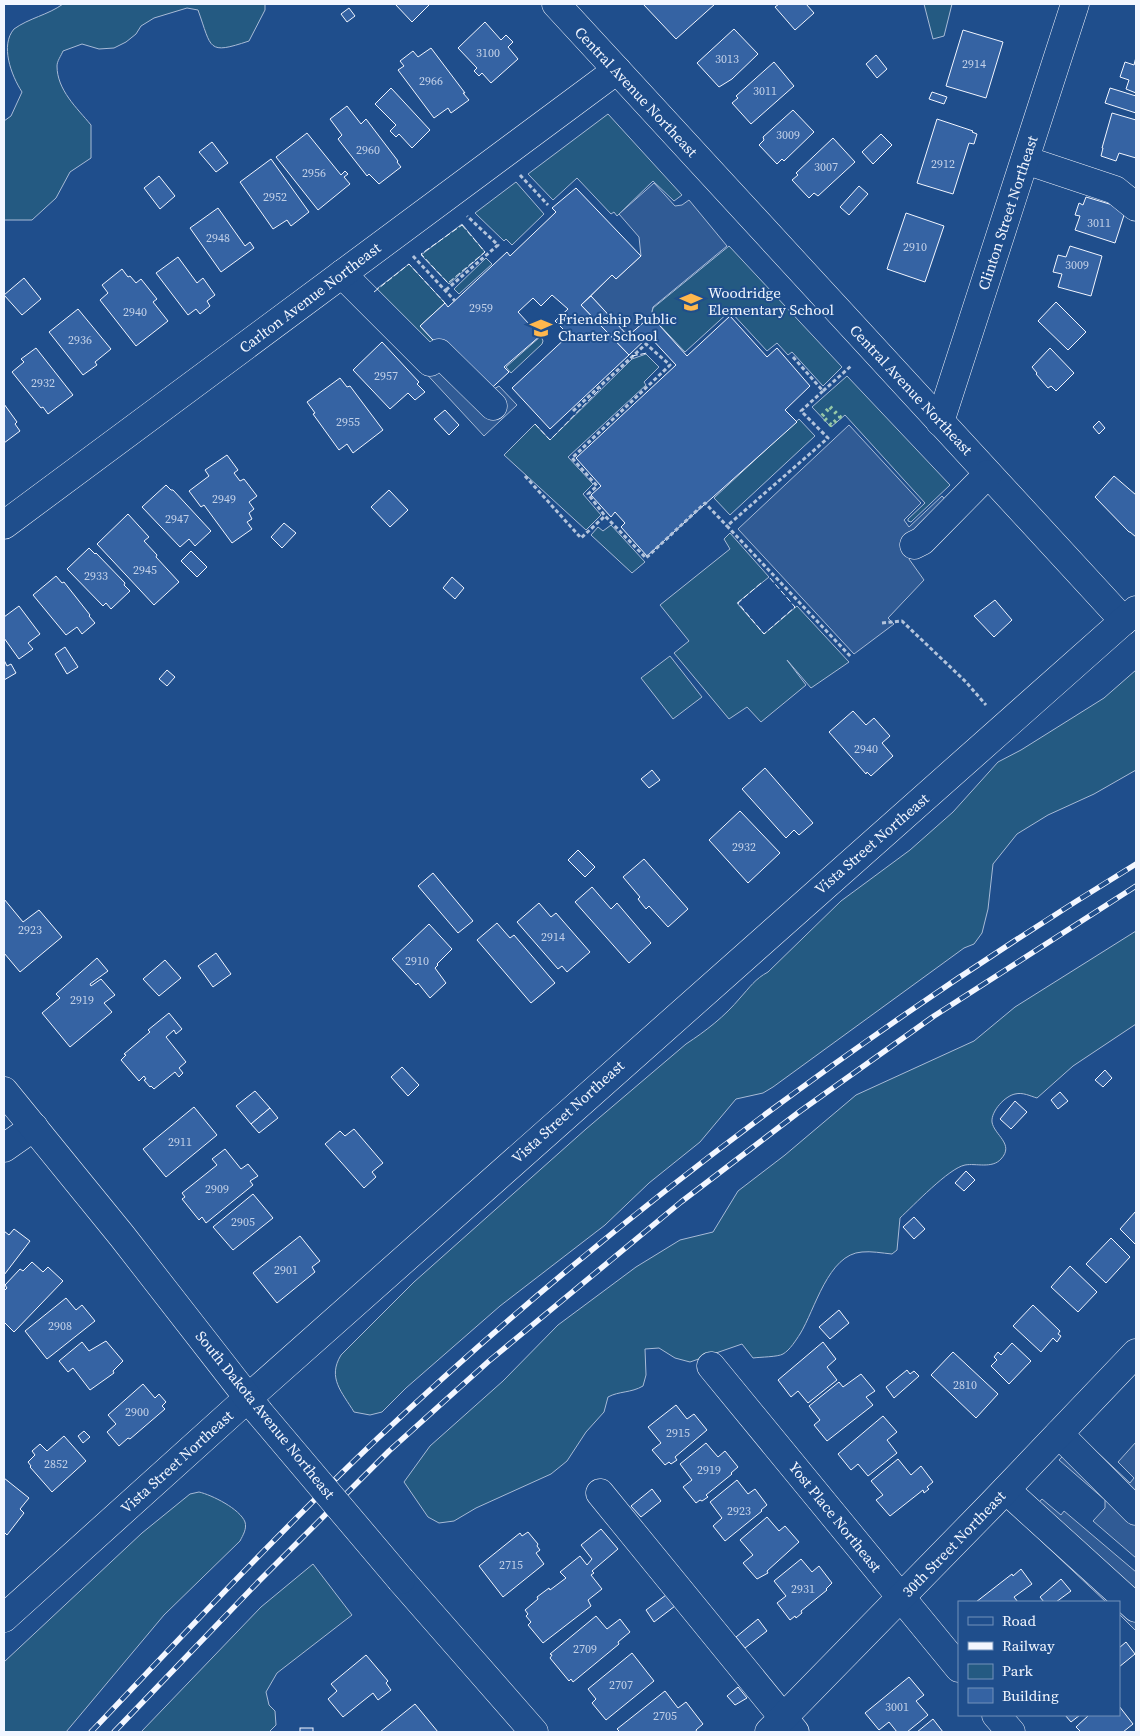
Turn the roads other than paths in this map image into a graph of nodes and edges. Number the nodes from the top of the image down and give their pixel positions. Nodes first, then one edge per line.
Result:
1 (556, 4) edge
2 (1075, 4) edge
3 (617, 70) junction
4 (1025, 160) junction
5 (1136, 207) edge
6 (342, 274) junction
7 (493, 406) dead end
8 (940, 422) junction
9 (988, 474) junction
10 (4, 525) edge
11 (914, 544) dead end
12 (1130, 616) edge
13 (4, 1091) edge
14 (34, 1127) junction
15 (4, 1148) edge
16 (1136, 1353) edge
17 (711, 1366) dead end
18 (254, 1405) junction
19 (1059, 1434) junction
20 (1006, 1490) junction
21 (600, 1493) dead end
22 (1134, 1504) edge
23 (901, 1598) junction
24 (1136, 1608) edge
25 (4, 1618) edge
26 (958, 1667) edge
27 (997, 1716) edge
28 (783, 1727) edge
29 (534, 1732) edge
30 (1011, 1732) edge

1 - 3 street, Central Avenue Northeast
2 - 4 street, Clinton Street Northeast
3 - 6 street, Carlton Avenue Northeast
3 - 8 street, Central Avenue Northeast
4 - 5 street
4 - 8 street, Clinton Street Northeast
6 - 7 street
6 - 10 street, Carlton Avenue Northeast
8 - 9 street, Central Avenue Northeast
9 - 11 street
9 - 12 street, Central Avenue Northeast
12 - 18 street, Vista Street Northeast
13 - 14 street, South Dakota Avenue Northeast
14 - 15 street
14 - 18 street, South Dakota Avenue Northeast
16 - 19 street, 30th Street Northeast
17 - 23 street, Yost Place Northeast
18 - 25 street, Vista Street Northeast
18 - 29 street, South Dakota Avenue Northeast, bridge
19 - 20 street, 30th Street Northeast
19 - 22 street
20 - 23 street, 30th Street Northeast
20 - 24 street
21 - 28 street
23 - 26 street, Yost Place Northeast
23 - 28 street, 30th Street Northeast
27 - 30 street

